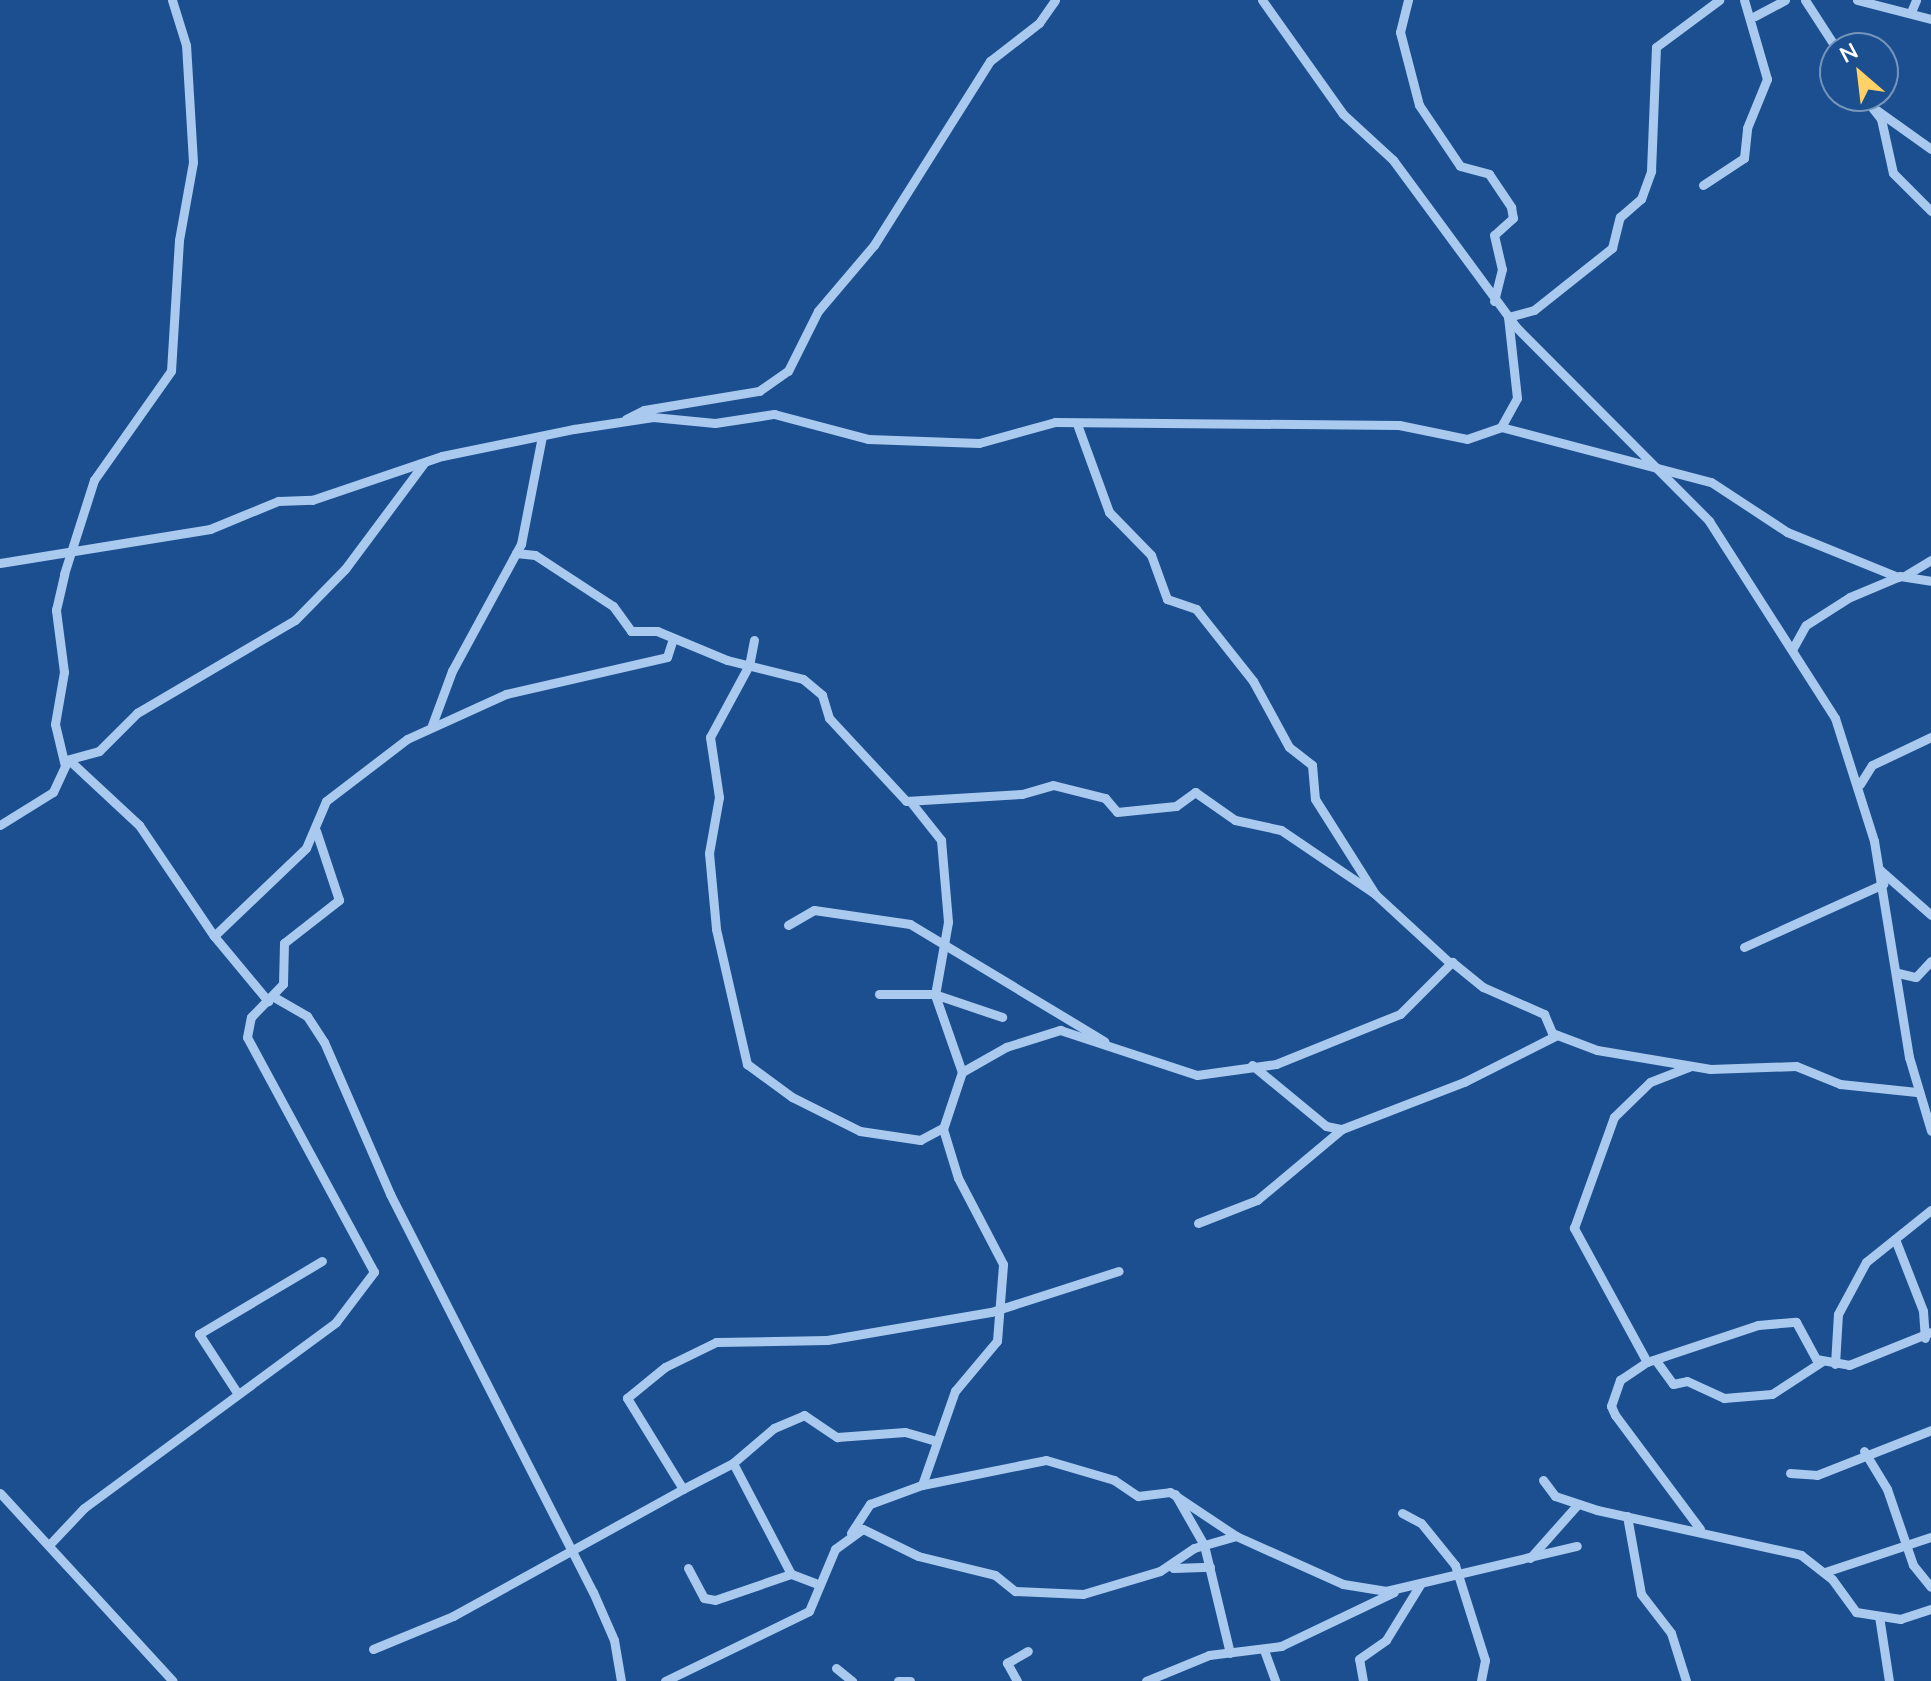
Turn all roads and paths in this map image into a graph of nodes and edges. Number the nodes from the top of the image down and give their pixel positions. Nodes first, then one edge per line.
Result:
1 (172, 0) edge
2 (1055, 0) edge
3 (1262, 0) edge
4 (1408, 0) edge
5 (1719, 0) edge
6 (1744, 0) edge
7 (1805, 0) edge
8 (1857, 0) edge
9 (1916, 0) edge
10 (1779, 1) edge
11 (1911, 12) junction
12 (1755, 16) junction
13 (1931, 19) edge
14 (1826, 32) edge
15 (1876, 112) edge
16 (1879, 112) edge
17 (1931, 149) edge
18 (1703, 185) dead end
19 (1931, 211) edge
20 (1494, 301) junction
21 (1508, 317) junction
22 (620, 422) junction
23 (1077, 424) junction
24 (1501, 427) junction
25 (542, 436) junction
26 (426, 461) junction
27 (1663, 467) junction
28 (516, 553) junction
29 (70, 554) junction
30 (1931, 560) edge
31 (0, 563) edge
32 (1902, 576) junction
33 (1931, 581) edge
34 (673, 639) junction
35 (754, 640) dead end
36 (1793, 648) junction
37 (749, 665) junction
38 (432, 725) junction
39 (1931, 737) edge
40 (67, 760) junction
41 (1860, 784) junction
42 (910, 801) junction
43 (0, 825) edge
44 (316, 831) junction
45 (1880, 870) junction
46 (1883, 884) junction
47 (1375, 894) junction
48 (1931, 915) edge
49 (788, 925) dead end
50 (214, 936) junction
51 (1744, 947) dead end
52 (944, 948) junction
53 (1931, 961) edge
54 (1449, 962) junction
55 (1898, 973) junction
56 (879, 994) dead end
57 (935, 995) junction
58 (271, 999) junction
59 (1002, 1017) dead end
60 (1557, 1035) junction
61 (1110, 1045) junction
62 (1252, 1065) junction
63 (1691, 1066) junction
64 (962, 1072) junction
65 (1918, 1094) junction
66 (1931, 1102) edge
67 (943, 1128) junction
68 (1342, 1129) junction
69 (1931, 1131) edge
70 (1931, 1210) edge
71 (1198, 1223) dead end
72 (1895, 1239) junction
73 (322, 1261) dead end
74 (1119, 1271) dead end
75 (995, 1311) junction
76 (1928, 1335) edge
77 (1652, 1362) junction
78 (1821, 1362) junction
79 (1835, 1364) junction
80 (236, 1391) junction
81 (1931, 1430) edge
82 (936, 1441) junction
83 (1864, 1451) junction
84 (733, 1463) junction
85 (1790, 1473) dead end
86 (1543, 1480) dead end
87 (922, 1485) junction
88 (683, 1489) junction
89 (0, 1493) edge
90 (1175, 1494) junction
91 (1578, 1504) junction
92 (1402, 1513) dead end
93 (1627, 1516) junction
94 (1700, 1529) junction
95 (851, 1533) junction
96 (1236, 1536) junction
97 (1931, 1537) edge
98 (49, 1545) junction
99 (1204, 1545) junction
100 (1577, 1546) dead end
101 (1907, 1548) junction
102 (570, 1549) junction
103 (1529, 1559) junction
104 (1210, 1567) junction
105 (688, 1568) dead end
106 (1165, 1569) junction
107 (1825, 1572) junction
108 (1456, 1573) junction
109 (791, 1574) junction
110 (815, 1583) junction
111 (1421, 1583) junction
112 (1931, 1587) edge
113 (1395, 1591) junction
114 (1931, 1609) edge
115 (1879, 1616) junction
116 (373, 1649) dead end
117 (1264, 1650) junction
118 (1028, 1651) dead end
119 (1230, 1653) junction
120 (836, 1668) dead end
121 (1184, 1670) junction
122 (173, 1681) edge
123 (621, 1681) edge
124 (665, 1681) edge
125 (852, 1681) edge
126 (898, 1681) edge
127 (910, 1681) edge
128 (1017, 1681) edge
129 (1146, 1681) edge
130 (1180, 1681) edge
131 (1275, 1681) edge
132 (1363, 1681) edge
133 (1481, 1681) edge
134 (1686, 1681) edge
135 (1889, 1681) edge

1 - 29 street
2 - 22 street
3 - 20 street
4 - 20 street
5 - 21 street
6 - 12 street
7 - 14 street
8 - 11 street
9 - 11 street
10 - 12 street
11 - 13 street
12 - 18 street
15 - 19 street
16 - 17 street
20 - 21 street
21 - 24 street
21 - 27 street
22 - 23 street
22 - 25 street
23 - 24 street
23 - 47 street
24 - 27 street
25 - 26 street
25 - 28 street
26 - 29 street
26 - 40 street
27 - 32 street
27 - 36 street
28 - 34 street
28 - 38 street
29 - 31 street
29 - 40 street
30 - 32 street
32 - 33 street
32 - 36 street
34 - 37 street
34 - 38 street
35 - 37 street
36 - 41 street
37 - 42 street
37 - 67 street
38 - 44 street
39 - 41 street
40 - 43 street
40 - 50 street
41 - 45 street
42 - 47 street
42 - 52 street
44 - 50 street
44 - 58 street
45 - 46 street
45 - 48 street
46 - 51 street
46 - 55 street
47 - 54 street
49 - 52 street
50 - 58 street
52 - 57 street
52 - 61 street
53 - 55 street
54 - 60 street
54 - 62 street
55 - 65 street
56 - 57 street
57 - 59 street
57 - 64 street
58 - 80 street
58 - 102 street
60 - 63 street
60 - 68 street
61 - 62 street
61 - 64 street
62 - 68 street
63 - 65 street
63 - 77 street
64 - 67 street
65 - 66 street
65 - 69 street
67 - 75 street
68 - 71 street
70 - 72 street
72 - 76 street
72 - 79 street
73 - 80 street
74 - 75 street
75 - 82 street
75 - 88 street
76 - 79 street
77 - 78 street
77 - 78 street
77 - 94 street
78 - 79 street
80 - 98 street
81 - 83 street
82 - 84 street
82 - 87 street
83 - 85 street
83 - 101 street
84 - 88 street
84 - 109 street
86 - 91 street
87 - 90 street
87 - 95 street
88 - 102 street
89 - 98 street
90 - 96 street
90 - 99 street
91 - 93 street
91 - 103 street
92 - 108 street
93 - 94 street
93 - 134 street
94 - 107 street
95 - 106 street
95 - 110 street
96 - 99 street
96 - 113 street
97 - 101 street
98 - 122 street
99 - 104 street
99 - 106 street
100 - 103 street
101 - 107 street
101 - 112 street
102 - 116 street
102 - 123 street
103 - 108 street
104 - 106 street
104 - 119 street
105 - 109 street
107 - 115 street
108 - 111 street
108 - 133 street
109 - 110 street
110 - 124 street
111 - 113 street
111 - 132 street
113 - 117 street
114 - 115 street
115 - 135 street
117 - 119 street
117 - 131 street
118 - 128 street
119 - 121 street
120 - 125 street
121 - 129 street
121 - 130 street
126 - 127 street

